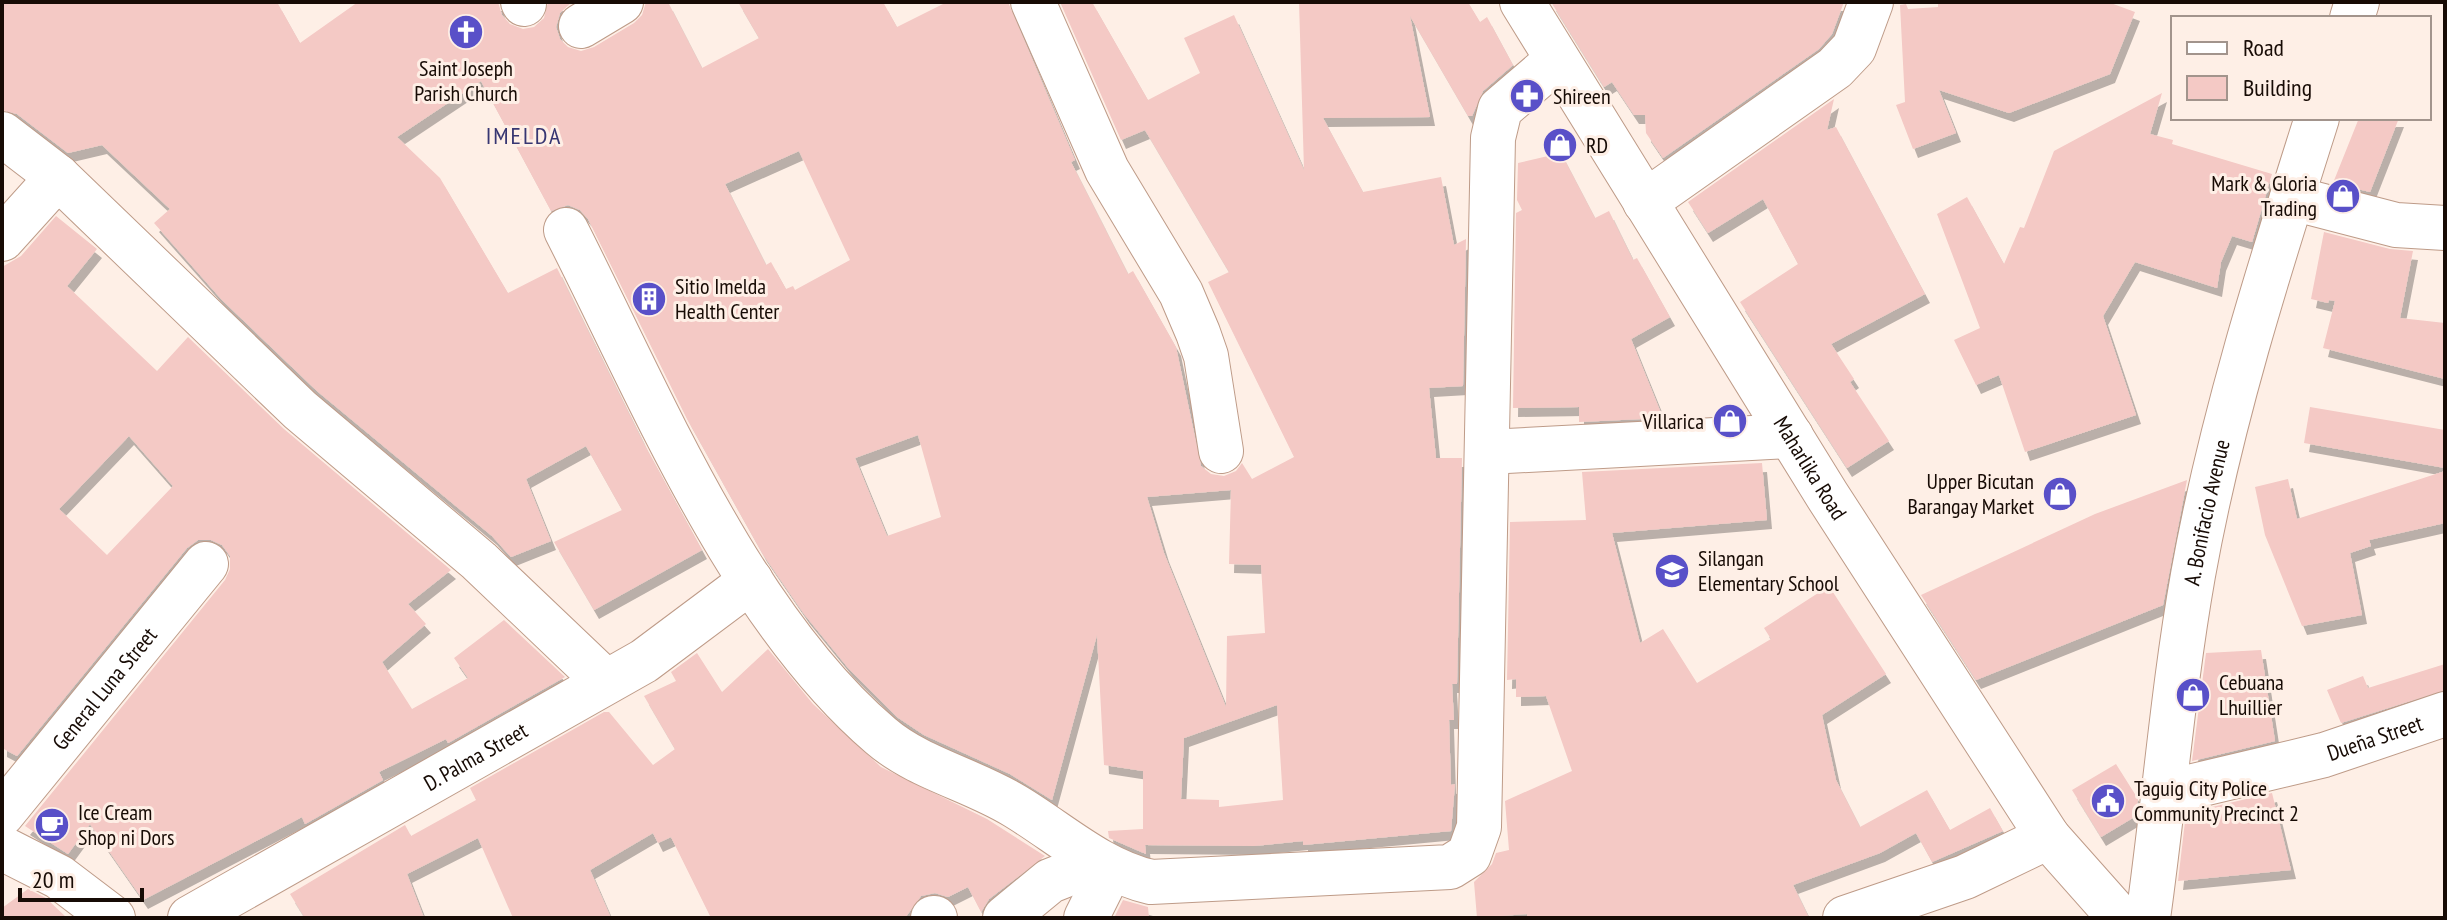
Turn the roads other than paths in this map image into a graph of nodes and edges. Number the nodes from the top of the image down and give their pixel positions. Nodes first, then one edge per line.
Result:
1 (621, 2) edge
2 (1033, 2) edge
3 (1522, 2) edge
4 (1871, 2) edge
5 (581, 26) dead end
6 (1557, 60) junction
7 (2316, 120) edge
8 (2, 134) edge
9 (58, 177) junction
10 (2292, 198) junction
11 (1645, 202) junction
12 (2445, 228) edge
13 (566, 230) dead end
14 (2, 239) edge
15 (1791, 436) junction
16 (1221, 451) dead end
17 (1488, 452) junction
18 (206, 564) dead end
19 (751, 581) junction
20 (604, 680) junction
21 (2445, 714) edge
22 (2164, 793) junction
23 (2, 814) edge
24 (2048, 837) junction
25 (2, 848) edge
26 (1104, 865) junction
27 (113, 918) edge
28 (190, 918) edge
29 (1005, 918) edge
30 (1086, 918) edge
31 (1845, 918) edge
32 (2120, 918) edge
33 (2148, 918) edge

1 - 5 street
2 - 16 street
3 - 6 street, Maharlika Road
4 - 11 street
6 - 11 street, Maharlika Road
6 - 17 street
7 - 10 street, A. Bonifacio Avenue
8 - 9 street
9 - 14 street
9 - 20 street
10 - 12 street
10 - 22 street, A. Bonifacio Avenue
11 - 15 street, Maharlika Road
13 - 19 street
15 - 17 street
15 - 24 street, Maharlika Road
17 - 26 street
18 - 23 street, General Luna Street
19 - 20 street, D. Palma Street
19 - 26 street
20 - 28 street, D. Palma Street
21 - 22 street, Dueña Street
22 - 33 street, A. Bonifacio Avenue
24 - 31 street
24 - 32 street, Maharlika Road
25 - 27 street
26 - 29 street
26 - 30 street

